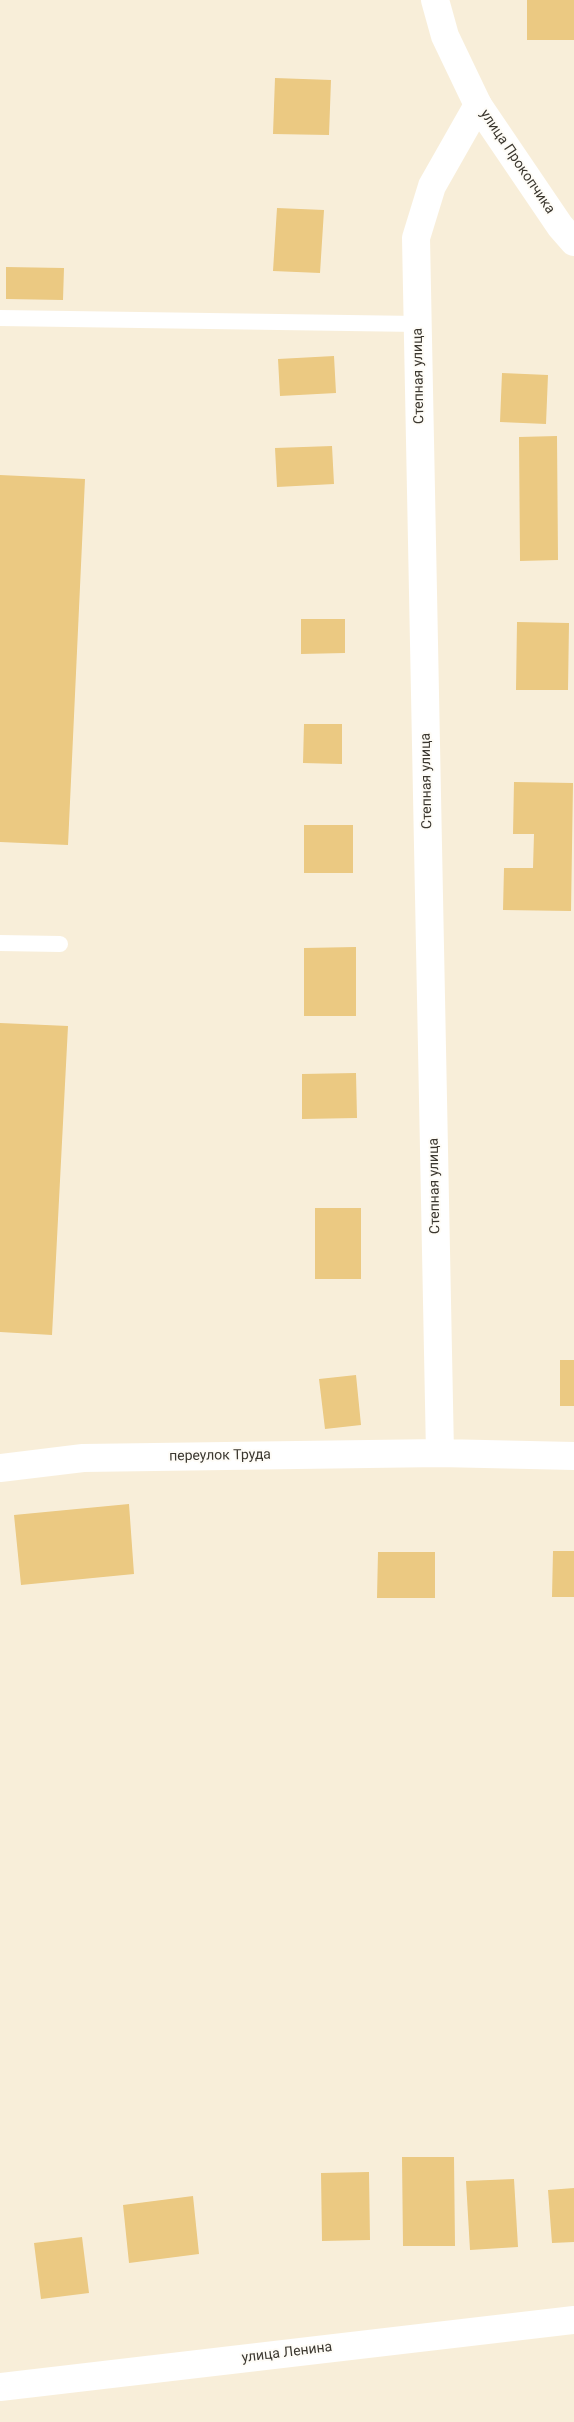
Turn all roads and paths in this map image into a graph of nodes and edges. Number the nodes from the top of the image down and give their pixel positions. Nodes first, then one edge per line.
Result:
1 (436, 0) edge
2 (478, 106) junction
3 (574, 242) edge
4 (0, 318) edge
5 (418, 324) junction
6 (0, 943) edge
7 (60, 944) dead end
8 (440, 1453) junction
9 (574, 1456) edge
10 (0, 1468) edge
11 (574, 2320) edge
12 (0, 2387) edge

1 - 2 street
2 - 3 street, улица Прокопчика
2 - 5 street, Степная улица
4 - 5 lane
5 - 8 street, Степная улица
6 - 7 lane
8 - 9 street
8 - 10 street, переулок Труда
11 - 12 street, улица Ленина

